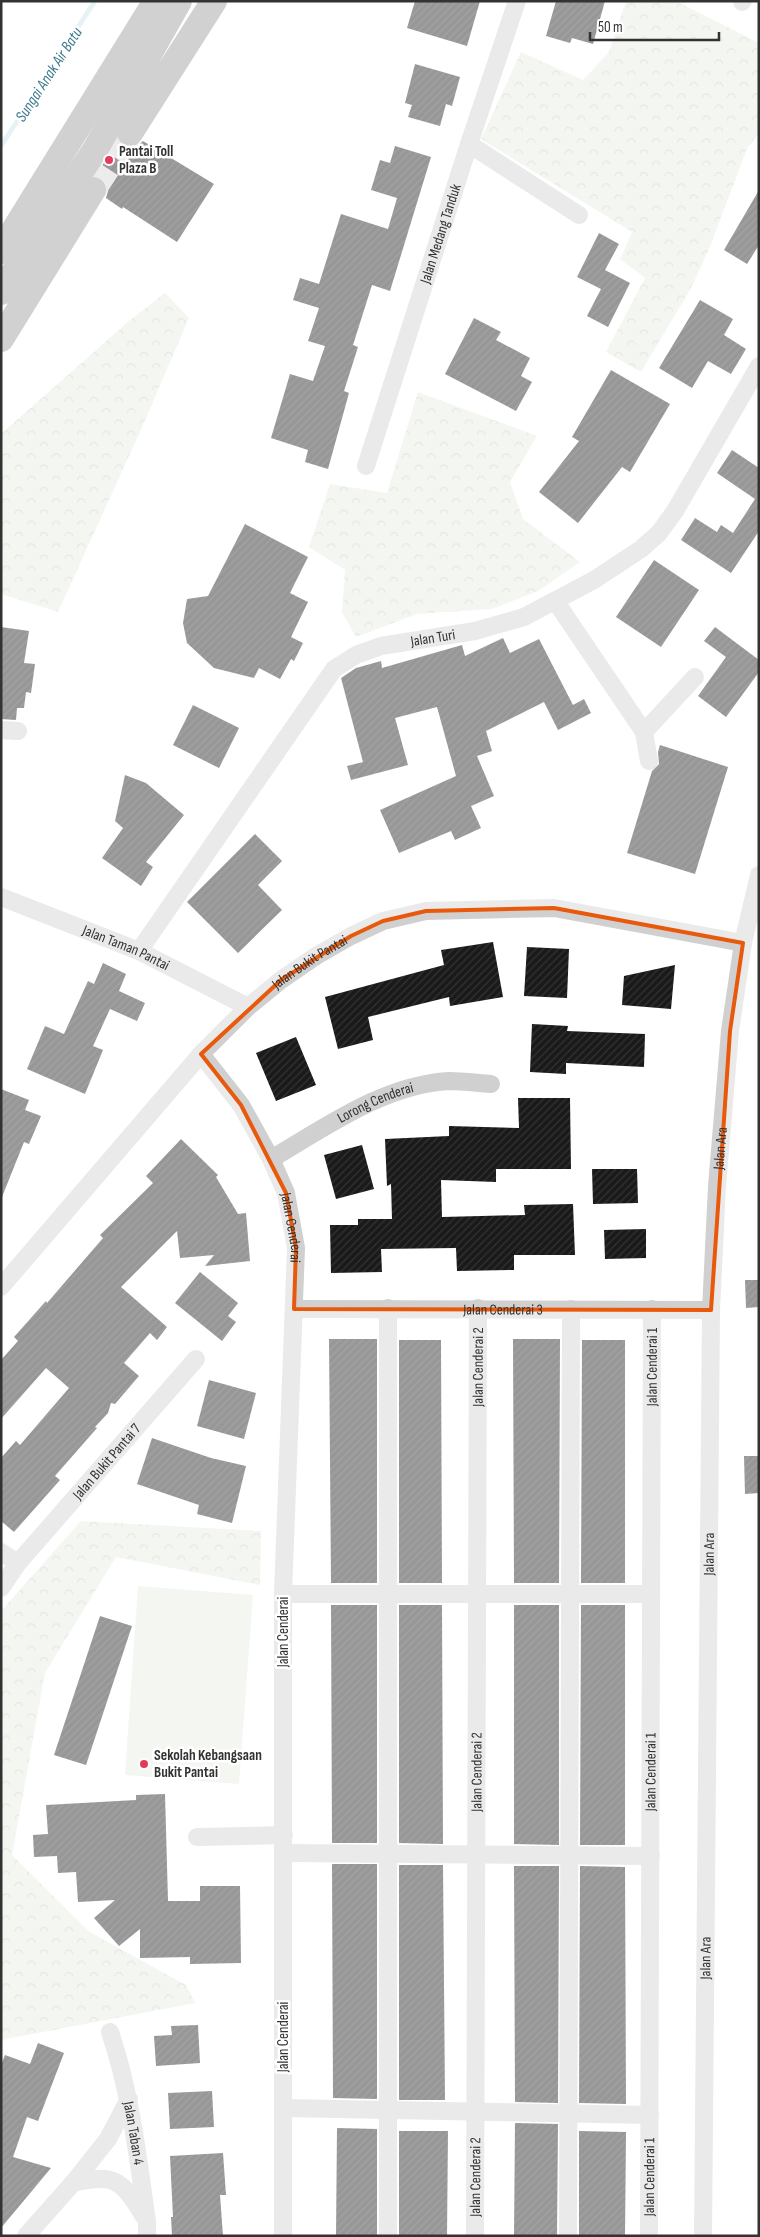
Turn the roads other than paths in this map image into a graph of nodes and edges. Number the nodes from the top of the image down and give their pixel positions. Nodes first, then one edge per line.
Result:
1 (156, 1) edge
2 (179, 1) edge
3 (214, 1) edge
4 (517, 1) edge
5 (130, 133) tunnel mouth
6 (469, 144) junction
7 (93, 190) tunnel mouth
8 (580, 215) dead end
9 (1, 251) edge
10 (1, 260) edge
11 (1, 292) edge
12 (1, 339) edge
13 (759, 366) edge
14 (366, 466) dead end
15 (556, 602) junction
16 (695, 677) dead end
17 (644, 732) junction
18 (649, 761) dead end
19 (759, 875) edge
20 (1, 897) edge
21 (743, 943) junction
22 (139, 951) junction
23 (248, 1007) junction
24 (201, 1054) junction
25 (491, 1084) dead end
26 (271, 1159) junction
27 (1, 1287) edge
28 (388, 1308) junction
29 (478, 1308) junction
30 (294, 1309) junction
31 (571, 1309) junction
32 (652, 1309) junction
33 (711, 1310) junction
34 (196, 1359) dead end
35 (1, 1552) edge
36 (18, 1563) junction
37 (1, 1588) edge
38 (283, 1594) junction
39 (388, 1594) junction
40 (651, 1594) junction
41 (477, 1595) junction
42 (570, 1595) junction
43 (284, 1834) junction
44 (197, 1837) dead end
45 (284, 1853) junction
46 (388, 1853) junction
47 (476, 1855) junction
48 (569, 1856) junction
49 (651, 1856) junction
50 (110, 2032) dead end
51 (129, 2100) junction
52 (283, 2108) junction
53 (388, 2110) junction
54 (476, 2111) junction
55 (568, 2113) junction
56 (650, 2115) junction
57 (73, 2183) junction
58 (147, 2229) edge
59 (26, 2236) edge
60 (283, 2236) edge
61 (388, 2236) edge
62 (475, 2236) edge
63 (568, 2236) edge
64 (649, 2236) edge
65 (703, 2236) edge

1 - 9 highway, bridge
1 - 10 highway
2 - 11 highway
3 - 5 highway
4 - 6 street, Jalan Medang Tanduk
6 - 8 street
6 - 14 street, Jalan Medang Tanduk
7 - 12 highway
13 - 15 street, Jalan Turi
15 - 17 street
15 - 22 street, Jalan Turi
16 - 17 street
17 - 18 street
19 - 21 street, Jalan Ara
20 - 22 street, Jalan Taman Pantai
21 - 23 street, Jalan Bukit Pantai
21 - 33 street, Jalan Ara
22 - 23 street, Jalan Taman Pantai
23 - 24 street, Jalan Bukit Pantai
24 - 26 street, Jalan Cenderai
24 - 27 street, Jalan Bukit Pantai
25 - 26 street, Lorong Cenderai
26 - 30 street, Jalan Cenderai
28 - 29 street, Jalan Cenderai 3
28 - 30 street, Jalan Cenderai 3
28 - 39 street
29 - 31 street, Jalan Cenderai 3
29 - 41 street, Jalan Cenderai 2
30 - 38 street, Jalan Cenderai
31 - 32 street, Jalan Cenderai 3
31 - 42 street
32 - 33 street, Jalan Cenderai 3
32 - 40 street, Jalan Cenderai 1
33 - 65 street, Jalan Ara
34 - 36 street, Jalan Bukit Pantai 7
35 - 36 street
36 - 37 street, Jalan Bukit Pantai 7
38 - 39 street
38 - 43 street, Jalan Cenderai
39 - 41 street
39 - 46 street
40 - 42 street
40 - 49 street, Jalan Cenderai 1
41 - 42 street
41 - 47 street, Jalan Cenderai 2
42 - 48 street
43 - 44 street
43 - 45 street, Jalan Cenderai
45 - 46 street
45 - 52 street, Jalan Cenderai
46 - 47 street
46 - 53 street
47 - 48 street
47 - 54 street, Jalan Cenderai 2
48 - 49 street
48 - 55 street
49 - 56 street, Jalan Cenderai 1
50 - 51 street, Jalan Taban 4
51 - 57 street
51 - 58 street, Jalan Taban 4
52 - 53 street
52 - 60 street, Jalan Cenderai
53 - 54 street
53 - 61 street
54 - 55 street
54 - 62 street, Jalan Cenderai 2
55 - 56 street
55 - 63 street
56 - 64 street, Jalan Cenderai 1
57 - 58 street
57 - 59 street

